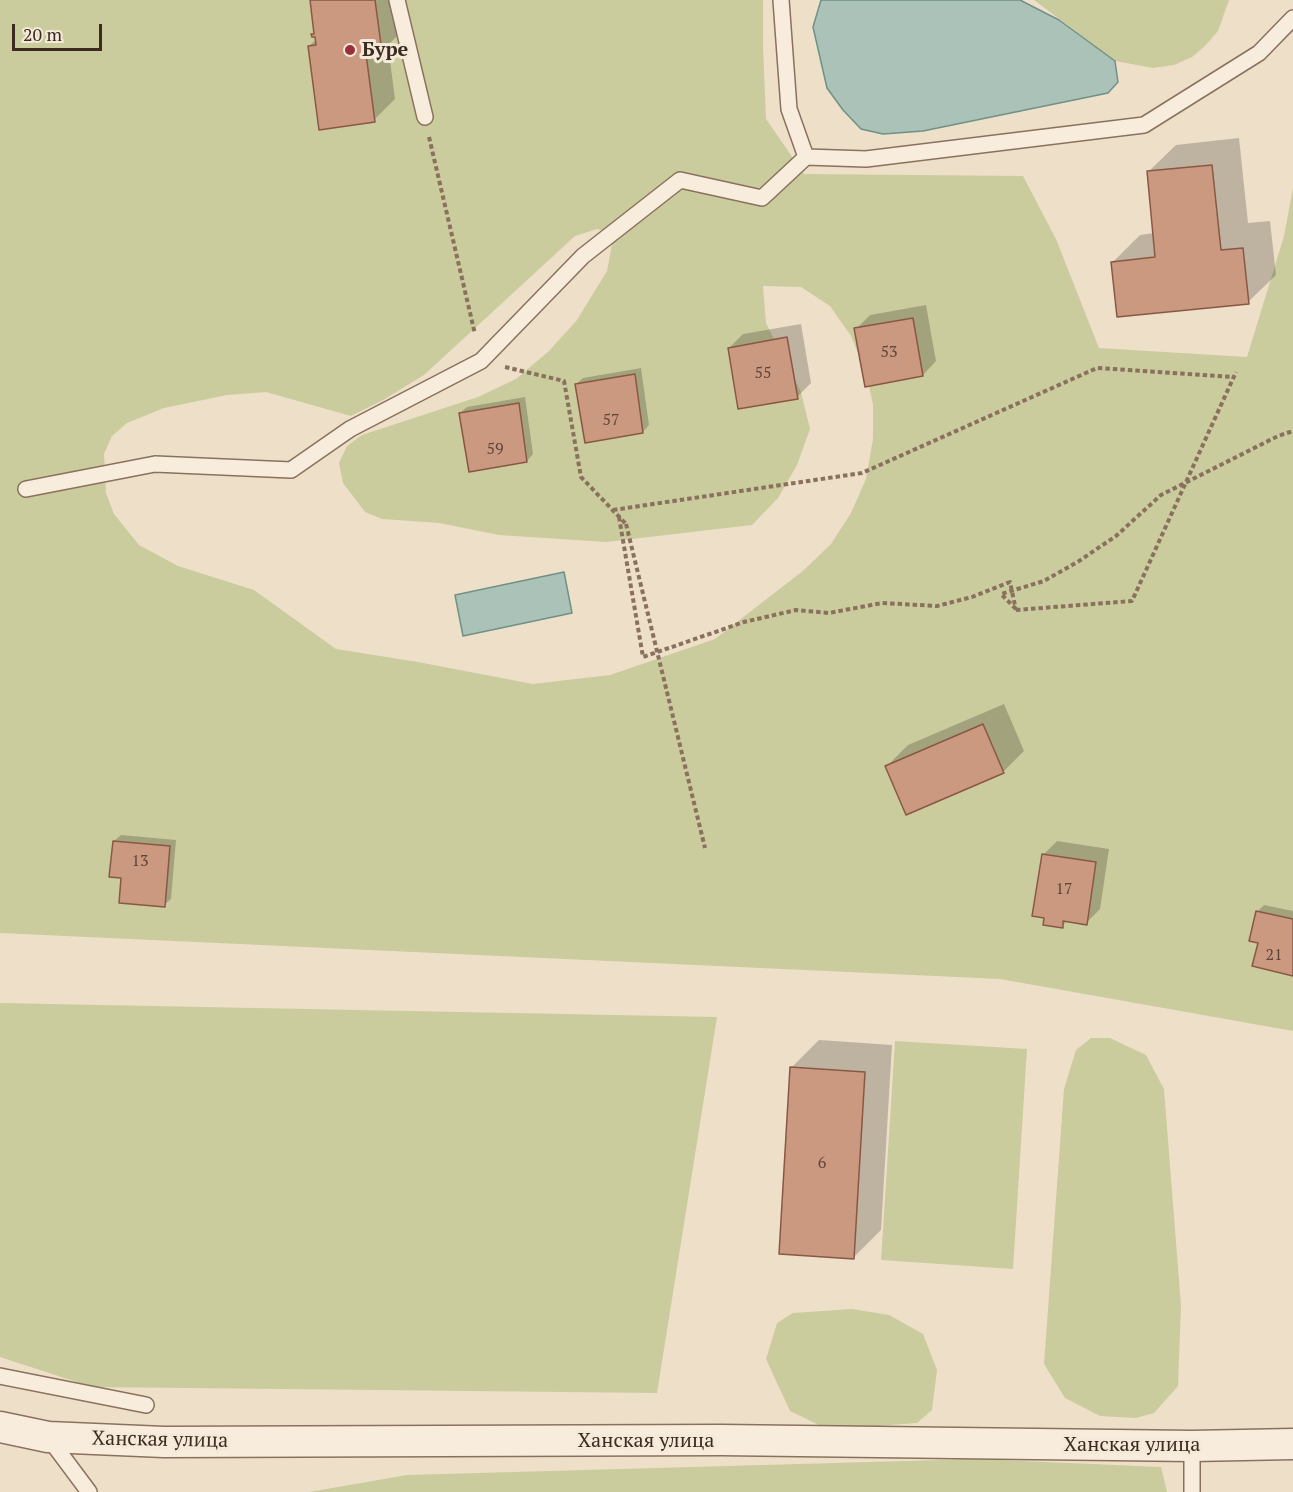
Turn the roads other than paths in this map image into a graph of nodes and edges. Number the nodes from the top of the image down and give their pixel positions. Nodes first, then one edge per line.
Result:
1 (397, 0) edge
2 (781, 0) edge
3 (1293, 18) edge
4 (424, 117) road end
5 (806, 157) junction
6 (26, 489) dead end
7 (0, 1376) edge
8 (146, 1405) dead end
9 (0, 1427) edge
10 (48, 1437) junction
11 (1293, 1444) edge
12 (1192, 1446) junction
13 (89, 1492) edge
14 (1192, 1492) edge

1 - 4 lane
2 - 5 lane
3 - 5 lane
5 - 6 lane
7 - 8 lane
9 - 10 street, Ханская улица
10 - 12 street, Ханская улица
10 - 13 lane
11 - 12 street, Ханская улица
12 - 14 lane

